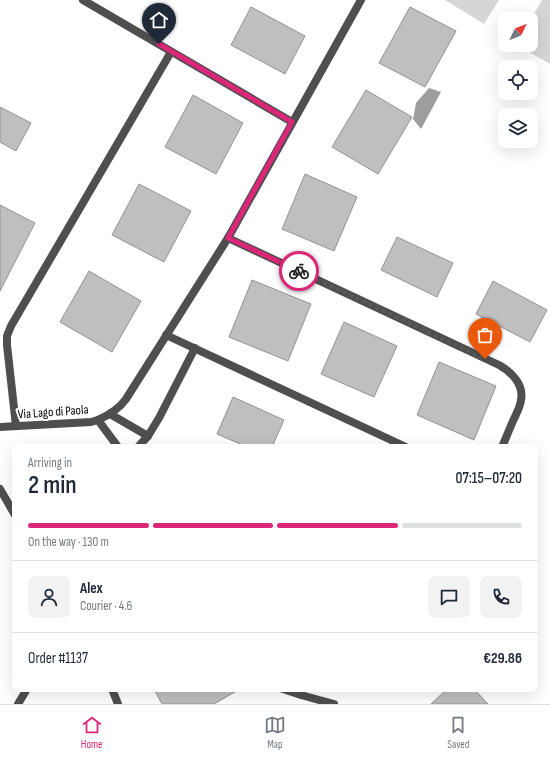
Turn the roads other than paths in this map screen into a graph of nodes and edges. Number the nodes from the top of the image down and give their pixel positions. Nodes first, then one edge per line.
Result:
1 (83, 0) edge
2 (361, 0) edge
3 (172, 52) junction
4 (292, 122) junction
5 (228, 238) junction
6 (166, 335) junction
7 (194, 348) junction
8 (110, 414) junction
9 (98, 420) junction
10 (16, 426) junction
11 (0, 427) edge
12 (148, 436) junction
13 (116, 444) edge
14 (141, 444) edge
15 (400, 444) edge
16 (503, 444) edge
17 (0, 489) edge
18 (12, 510) edge
19 (25, 692) edge
20 (113, 692) edge
21 (292, 692) edge
22 (18, 704) edge
23 (118, 704) edge
24 (334, 704) edge

1 - 3 street
2 - 4 street
3 - 4 street
3 - 10 street
4 - 5 street
5 - 6 street
5 - 16 street
6 - 7 street
6 - 8 street
7 - 12 street
7 - 15 street
8 - 9 street
8 - 12 street
9 - 10 street, Via Lago di Paola
9 - 13 street, Via Lago di Paola
10 - 11 street, Via Lago di Paola
12 - 14 street
17 - 18 street
19 - 22 street
20 - 23 street
21 - 24 street

